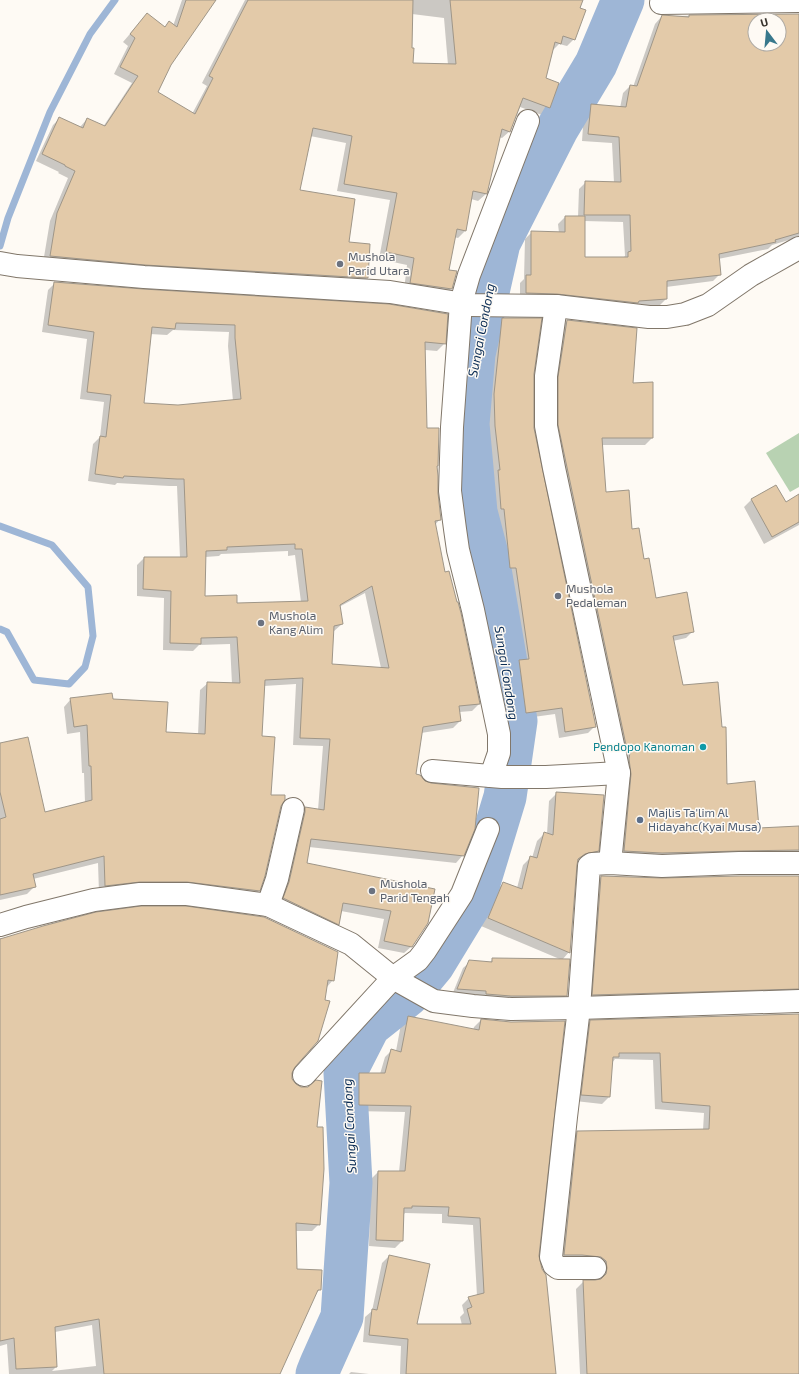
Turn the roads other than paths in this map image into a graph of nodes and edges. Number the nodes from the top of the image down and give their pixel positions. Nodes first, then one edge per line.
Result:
1 (799, 1) edge
2 (661, 3) dead end
3 (528, 121) dead end
4 (799, 248) edge
5 (8, 264) edge
6 (465, 304) junction
7 (556, 306) junction
8 (432, 771) dead end
9 (620, 773) junction
10 (496, 776) junction
11 (293, 809) dead end
12 (488, 830) dead end
13 (799, 863) edge
14 (610, 864) junction
15 (268, 905) junction
16 (0, 925) edge
17 (397, 980) junction
18 (799, 1000) edge
19 (579, 1008) junction
20 (304, 1076) dead end
21 (595, 1268) dead end

1 - 2 street
3 - 6 street
4 - 7 street
5 - 6 street
6 - 7 street
6 - 10 street
7 - 9 street
8 - 10 street
9 - 10 street
9 - 14 street
11 - 15 street
12 - 17 street
13 - 14 street
14 - 19 street
15 - 16 street
15 - 17 street
17 - 19 street
17 - 20 street
18 - 19 street
19 - 21 street

